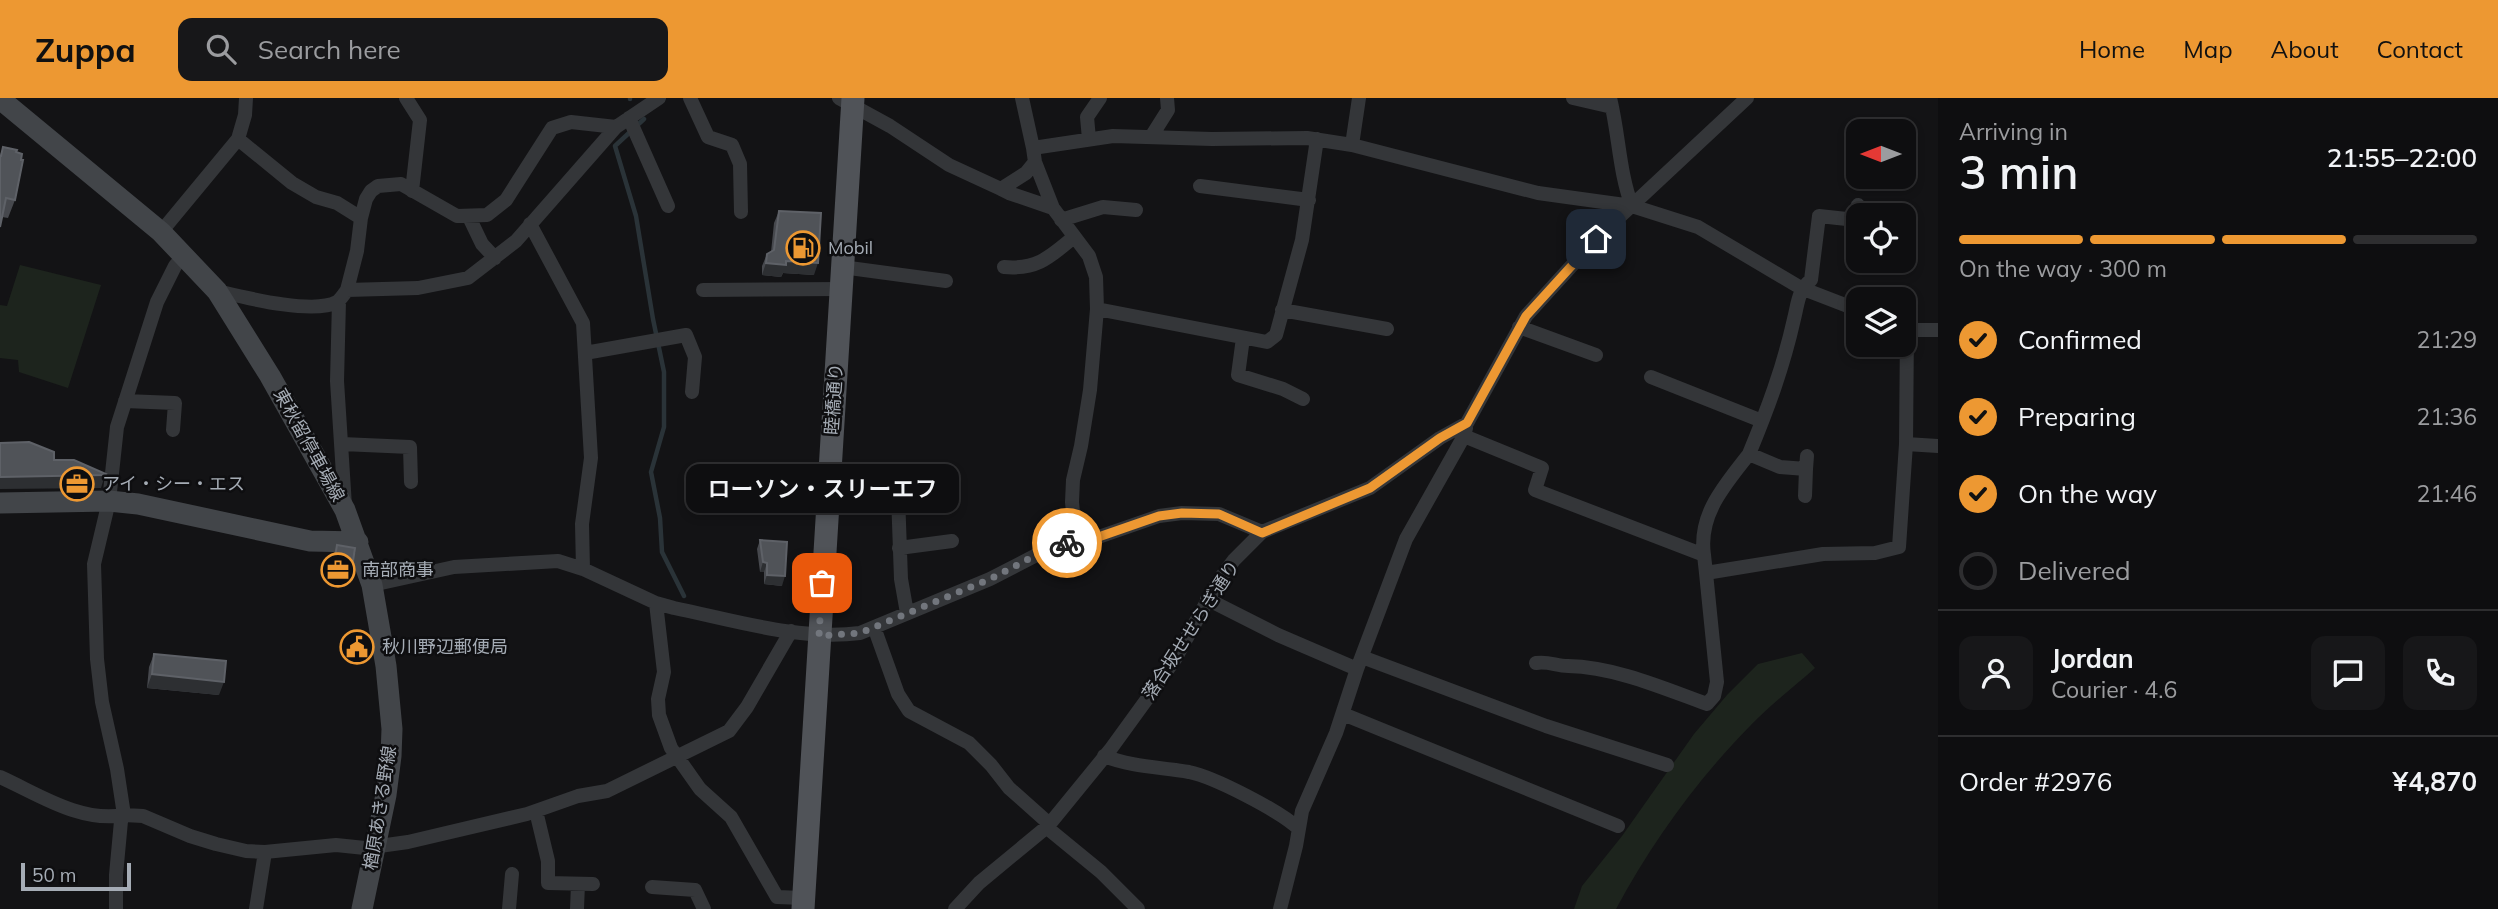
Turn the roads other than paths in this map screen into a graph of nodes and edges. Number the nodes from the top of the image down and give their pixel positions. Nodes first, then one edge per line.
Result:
1 (246, 98) edge
2 (406, 98) edge
3 (659, 98) edge
4 (690, 98) edge
5 (1021, 98) edge
6 (1100, 98) edge
7 (1167, 98) edge
8 (1359, 98) edge
9 (1573, 98) edge
10 (1747, 98) edge
11 (0, 99) edge
12 (848, 100) edge
13 (1611, 103) edge
14 (628, 126) junction
15 (1151, 136) junction
16 (238, 139) junction
17 (1089, 139) junction
18 (1317, 139) junction
19 (1352, 145) junction
20 (1034, 155) junction
21 (1200, 186) dead end
22 (1001, 189) junction
23 (412, 191) junction
24 (1309, 200) junction
25 (668, 206) dead end
26 (1632, 206) junction
27 (1136, 210) dead end
28 (741, 212) dead end
29 (1057, 214) junction
30 (469, 217) junction
31 (361, 218) junction
32 (1846, 218) edge
33 (530, 224) junction
34 (161, 232) junction
35 (1074, 237) junction
36 (184, 254) junction
37 (495, 258) junction
38 (1004, 267) dead end
39 (841, 278) junction
40 (946, 281) dead end
41 (1801, 288) junction
42 (703, 290) dead end
43 (217, 291) junction
44 (343, 295) junction
45 (1846, 305) edge
46 (1097, 309) junction
47 (1282, 310) junction
48 (1519, 327) junction
49 (1387, 329) dead end
50 (1916, 329) edge
51 (1938, 330) edge
52 (1243, 338) junction
53 (586, 353) junction
54 (1596, 355) dead end
55 (1906, 357) edge
56 (1651, 377) dead end
57 (692, 392) dead end
58 (1303, 399) dead end
59 (125, 401) junction
60 (1762, 421) junction
61 (1466, 429) junction
62 (173, 430) dead end
63 (342, 444) junction
64 (1906, 444) junction
65 (1938, 446) edge
66 (1749, 454) junction
67 (411, 482) dead end
68 (898, 495) dead end
69 (1805, 496) dead end
70 (109, 501) junction
71 (0, 503) edge
72 (345, 510) junction
73 (1262, 533) junction
74 (952, 541) dead end
75 (358, 542) junction
76 (1076, 542) junction
77 (899, 548) junction
78 (1704, 555) junction
79 (583, 569) junction
80 (1706, 573) junction
81 (372, 585) junction
82 (1207, 599) junction
83 (656, 603) junction
84 (907, 613) junction
85 (874, 627) junction
86 (791, 631) junction
87 (819, 636) junction
88 (1359, 663) junction
89 (1536, 663) dead end
90 (1342, 714) junction
91 (1104, 756) junction
92 (677, 757) junction
93 (1667, 765) dead end
94 (0, 777) edge
95 (536, 811) junction
96 (124, 815) junction
97 (1048, 826) junction
98 (1618, 826) dead end
99 (1300, 828) junction
100 (375, 846) junction
101 (265, 852) junction
102 (512, 874) dead end
103 (578, 884) junction
104 (593, 884) dead end
105 (652, 887) dead end
106 (803, 904) edge
107 (116, 909) edge
108 (256, 909) edge
109 (362, 909) edge
110 (509, 909) edge
111 (577, 909) edge
112 (704, 909) edge
113 (955, 909) edge
114 (1138, 909) edge
115 (1280, 909) edge

1 - 16 street
2 - 23 street
3 - 14 street
4 - 28 street
5 - 20 street
6 - 17 street
7 - 15 street
8 - 19 street
9 - 13 street
10 - 26 street
11 - 34 main road, 東秋留停車場線
12 - 22 street
12 - 39 main road, 睦橋通り
13 - 26 street
14 - 25 street
14 - 30 street
14 - 33 street
15 - 17 street
15 - 18 street
16 - 31 street
16 - 34 street
17 - 20 street
18 - 19 street
18 - 24 street
19 - 26 street
20 - 22 street
20 - 29 street
21 - 24 street
22 - 29 street
23 - 30 street
23 - 31 street
24 - 47 street
26 - 41 street
26 - 48 street
27 - 29 street
29 - 35 street
30 - 37 street
31 - 44 street
32 - 41 street
33 - 37 street
33 - 53 street
34 - 36 main road, 東秋留停車場線
35 - 38 street
35 - 46 street
36 - 43 main road, 東秋留停車場線
36 - 59 street
37 - 44 street
39 - 40 street
39 - 42 street
39 - 87 main road, 睦橋通り
41 - 45 street
41 - 60 street
43 - 44 street
43 - 72 main road, 東秋留停車場線
44 - 63 street
46 - 52 street
46 - 76 street
47 - 49 street
47 - 52 street
48 - 54 street
48 - 61 street
50 - 51 street
52 - 58 street
53 - 57 street
53 - 79 street
55 - 64 street
56 - 60 street
59 - 62 street
59 - 70 street
60 - 66 street
61 - 73 street, 落合坂せせらぎ通り
61 - 78 street
61 - 88 street
63 - 67 street
63 - 72 street
64 - 65 street
64 - 80 street
66 - 69 street
66 - 78 street
68 - 77 street
70 - 71 main road
70 - 75 main road
70 - 96 street
72 - 75 main road, 東秋留停車場線
73 - 76 street
73 - 82 street, 落合坂せせらぎ通り
74 - 77 street
75 - 81 main road, 楢原あきる野線
76 - 84 street
77 - 84 street
78 - 80 street
79 - 81 street
79 - 83 street
80 - 89 street
81 - 100 main road, 楢原あきる野線
82 - 88 street
82 - 91 street, 落合坂せせらぎ通り
83 - 86 street
83 - 92 street
84 - 85 street
85 - 87 street
85 - 97 street
86 - 87 street
86 - 92 street
87 - 106 main road, 睦橋通り
88 - 90 street
88 - 93 street
90 - 98 street
90 - 99 street
91 - 97 street, 落合坂せせらぎ通り
91 - 99 street
92 - 95 street
92 - 106 street
94 - 96 street
95 - 100 street
95 - 103 street
96 - 101 street
96 - 107 street
97 - 113 street, 落合坂せせらぎ通り
97 - 114 street
99 - 115 street
100 - 101 street
100 - 109 main road, 楢原あきる野線
101 - 108 street
102 - 110 street
103 - 104 street
103 - 111 street
105 - 112 street

